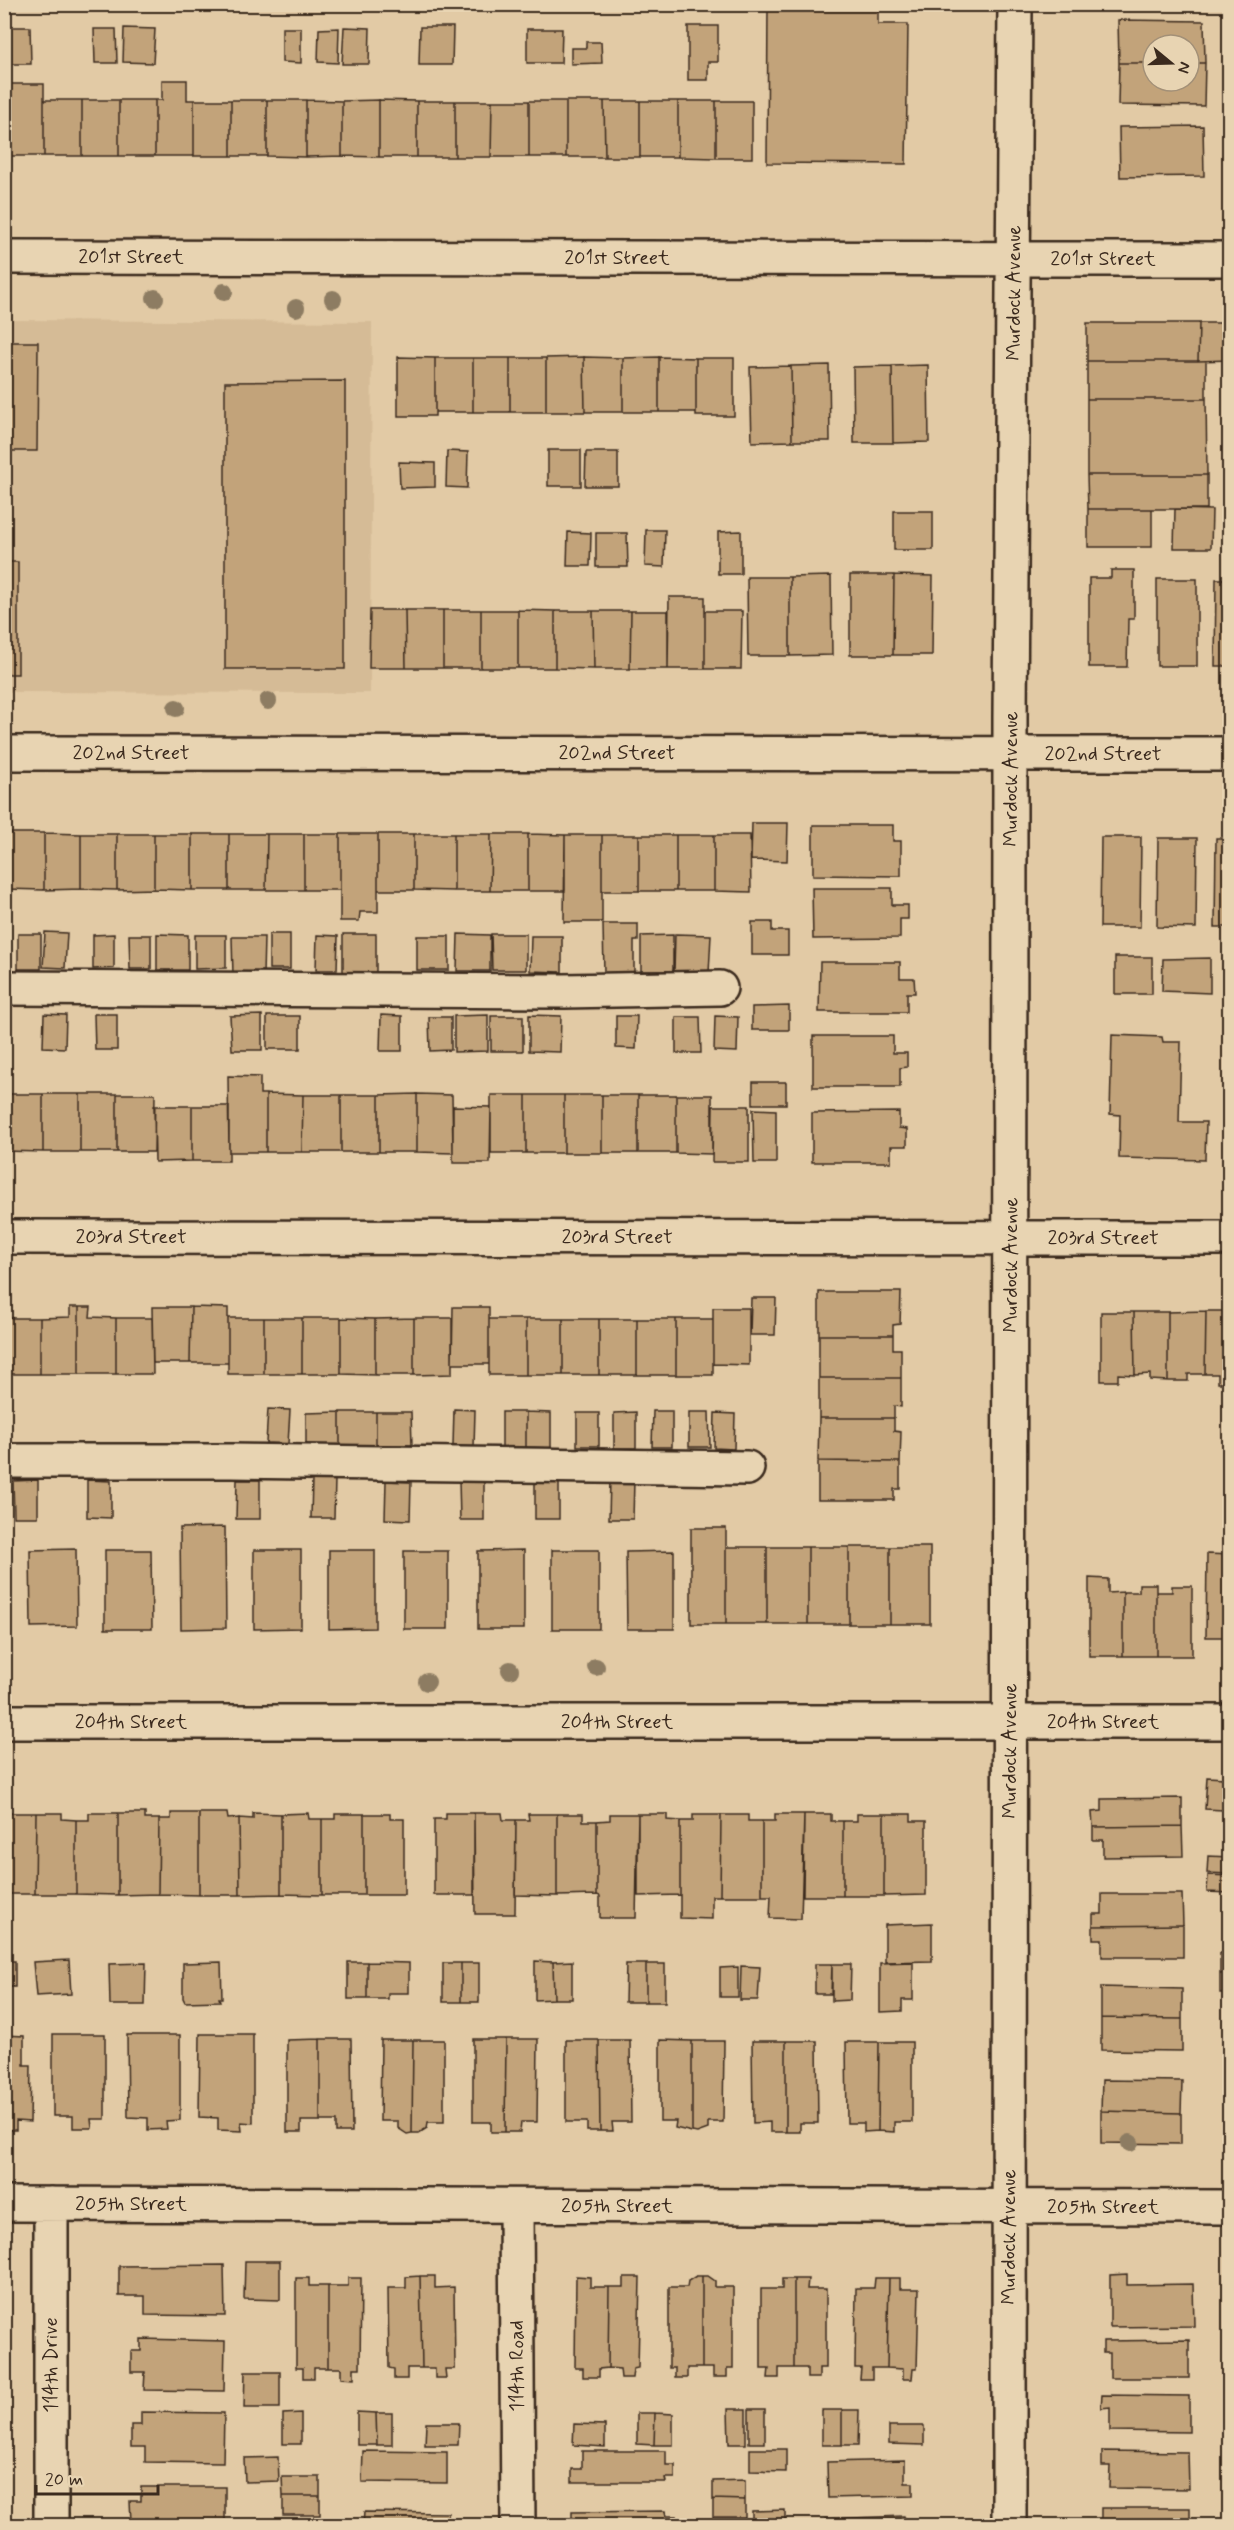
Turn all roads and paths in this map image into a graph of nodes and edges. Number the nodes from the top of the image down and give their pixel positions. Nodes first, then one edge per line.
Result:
1 (1015, 4) edge
2 (4, 257) edge
3 (1015, 258) junction
4 (1230, 259) edge
5 (4, 753) edge
6 (1011, 753) junction
7 (1230, 754) edge
8 (4, 988) edge
9 (720, 988) dead end
10 (4, 1237) edge
11 (1011, 1238) junction
12 (1230, 1238) edge
13 (4, 1461) edge
14 (747, 1468) dead end
15 (4, 1722) edge
16 (1010, 1722) junction
17 (1230, 1722) edge
18 (4, 2204) edge
19 (51, 2204) junction
20 (516, 2206) junction
21 (1009, 2206) junction
22 (1230, 2207) edge
23 (51, 2526) edge
24 (518, 2526) edge
25 (1009, 2526) edge

1 - 3 street, Murdock Avenue
2 - 3 street, 201st Street
3 - 4 street, 201st Street
3 - 6 street, Murdock Avenue
5 - 6 street, 202nd Street
6 - 7 street, 202nd Street
6 - 11 street, Murdock Avenue
8 - 9 street
10 - 11 street, 203rd Street
11 - 12 street, 203rd Street
11 - 16 street, Murdock Avenue
13 - 14 street
15 - 16 street, 204th Street
16 - 17 street, 204th Street
16 - 21 street, Murdock Avenue
18 - 19 street, 205th Street
19 - 20 street, 205th Street
19 - 23 street, 114th Drive
20 - 21 street, 205th Street
20 - 24 street, 114th Road
21 - 22 street, 205th Street
21 - 25 street, Murdock Avenue

